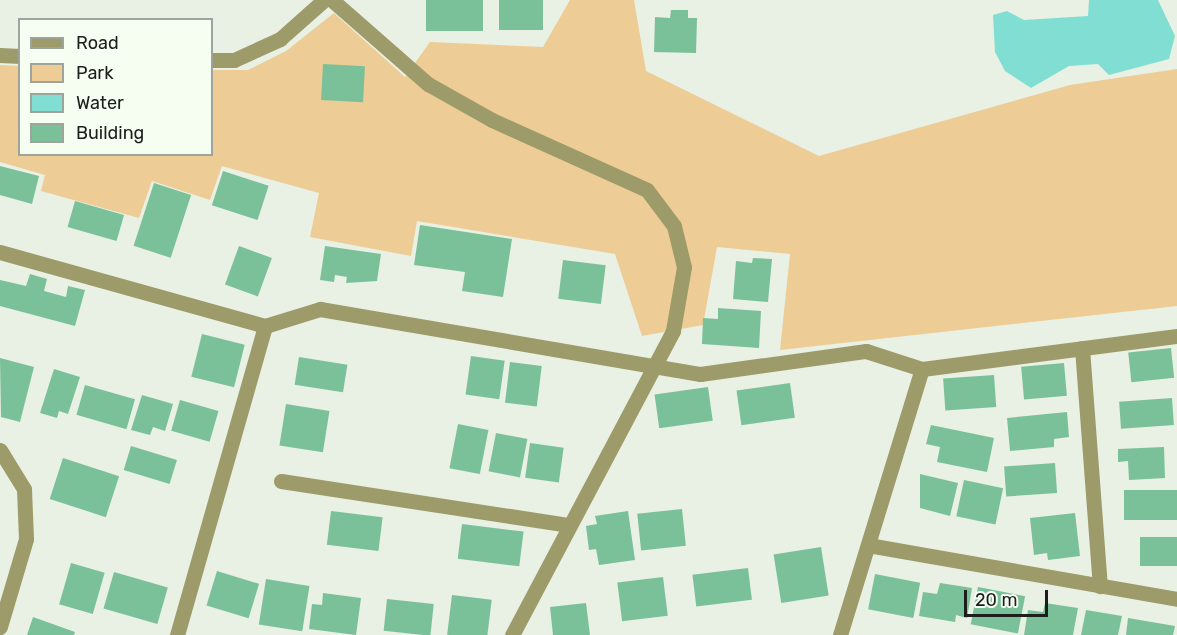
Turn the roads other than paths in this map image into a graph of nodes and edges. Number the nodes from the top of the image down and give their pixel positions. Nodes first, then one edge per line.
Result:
1 (324, 0) edge
2 (332, 0) edge
3 (0, 55) edge
4 (18, 56) edge
5 (213, 60) edge
6 (0, 252) edge
7 (265, 326) junction
8 (1177, 336) edge
9 (1082, 348) junction
10 (656, 363) junction
11 (922, 369) junction
12 (0, 450) edge
13 (281, 481) dead end
14 (568, 525) junction
15 (867, 545) junction
16 (6, 586) edge
17 (1100, 586) junction
18 (1177, 599) edge
19 (0, 627) edge
20 (177, 635) edge
21 (512, 635) edge
22 (840, 635) edge

1 - 5 street
2 - 10 street
3 - 4 street
6 - 7 street
7 - 10 street
7 - 20 street
8 - 9 street
9 - 11 street
9 - 17 street
10 - 11 street
10 - 14 street
11 - 15 street
12 - 16 street
13 - 14 street
14 - 21 street
15 - 17 street
15 - 22 street
16 - 19 street
17 - 18 street

